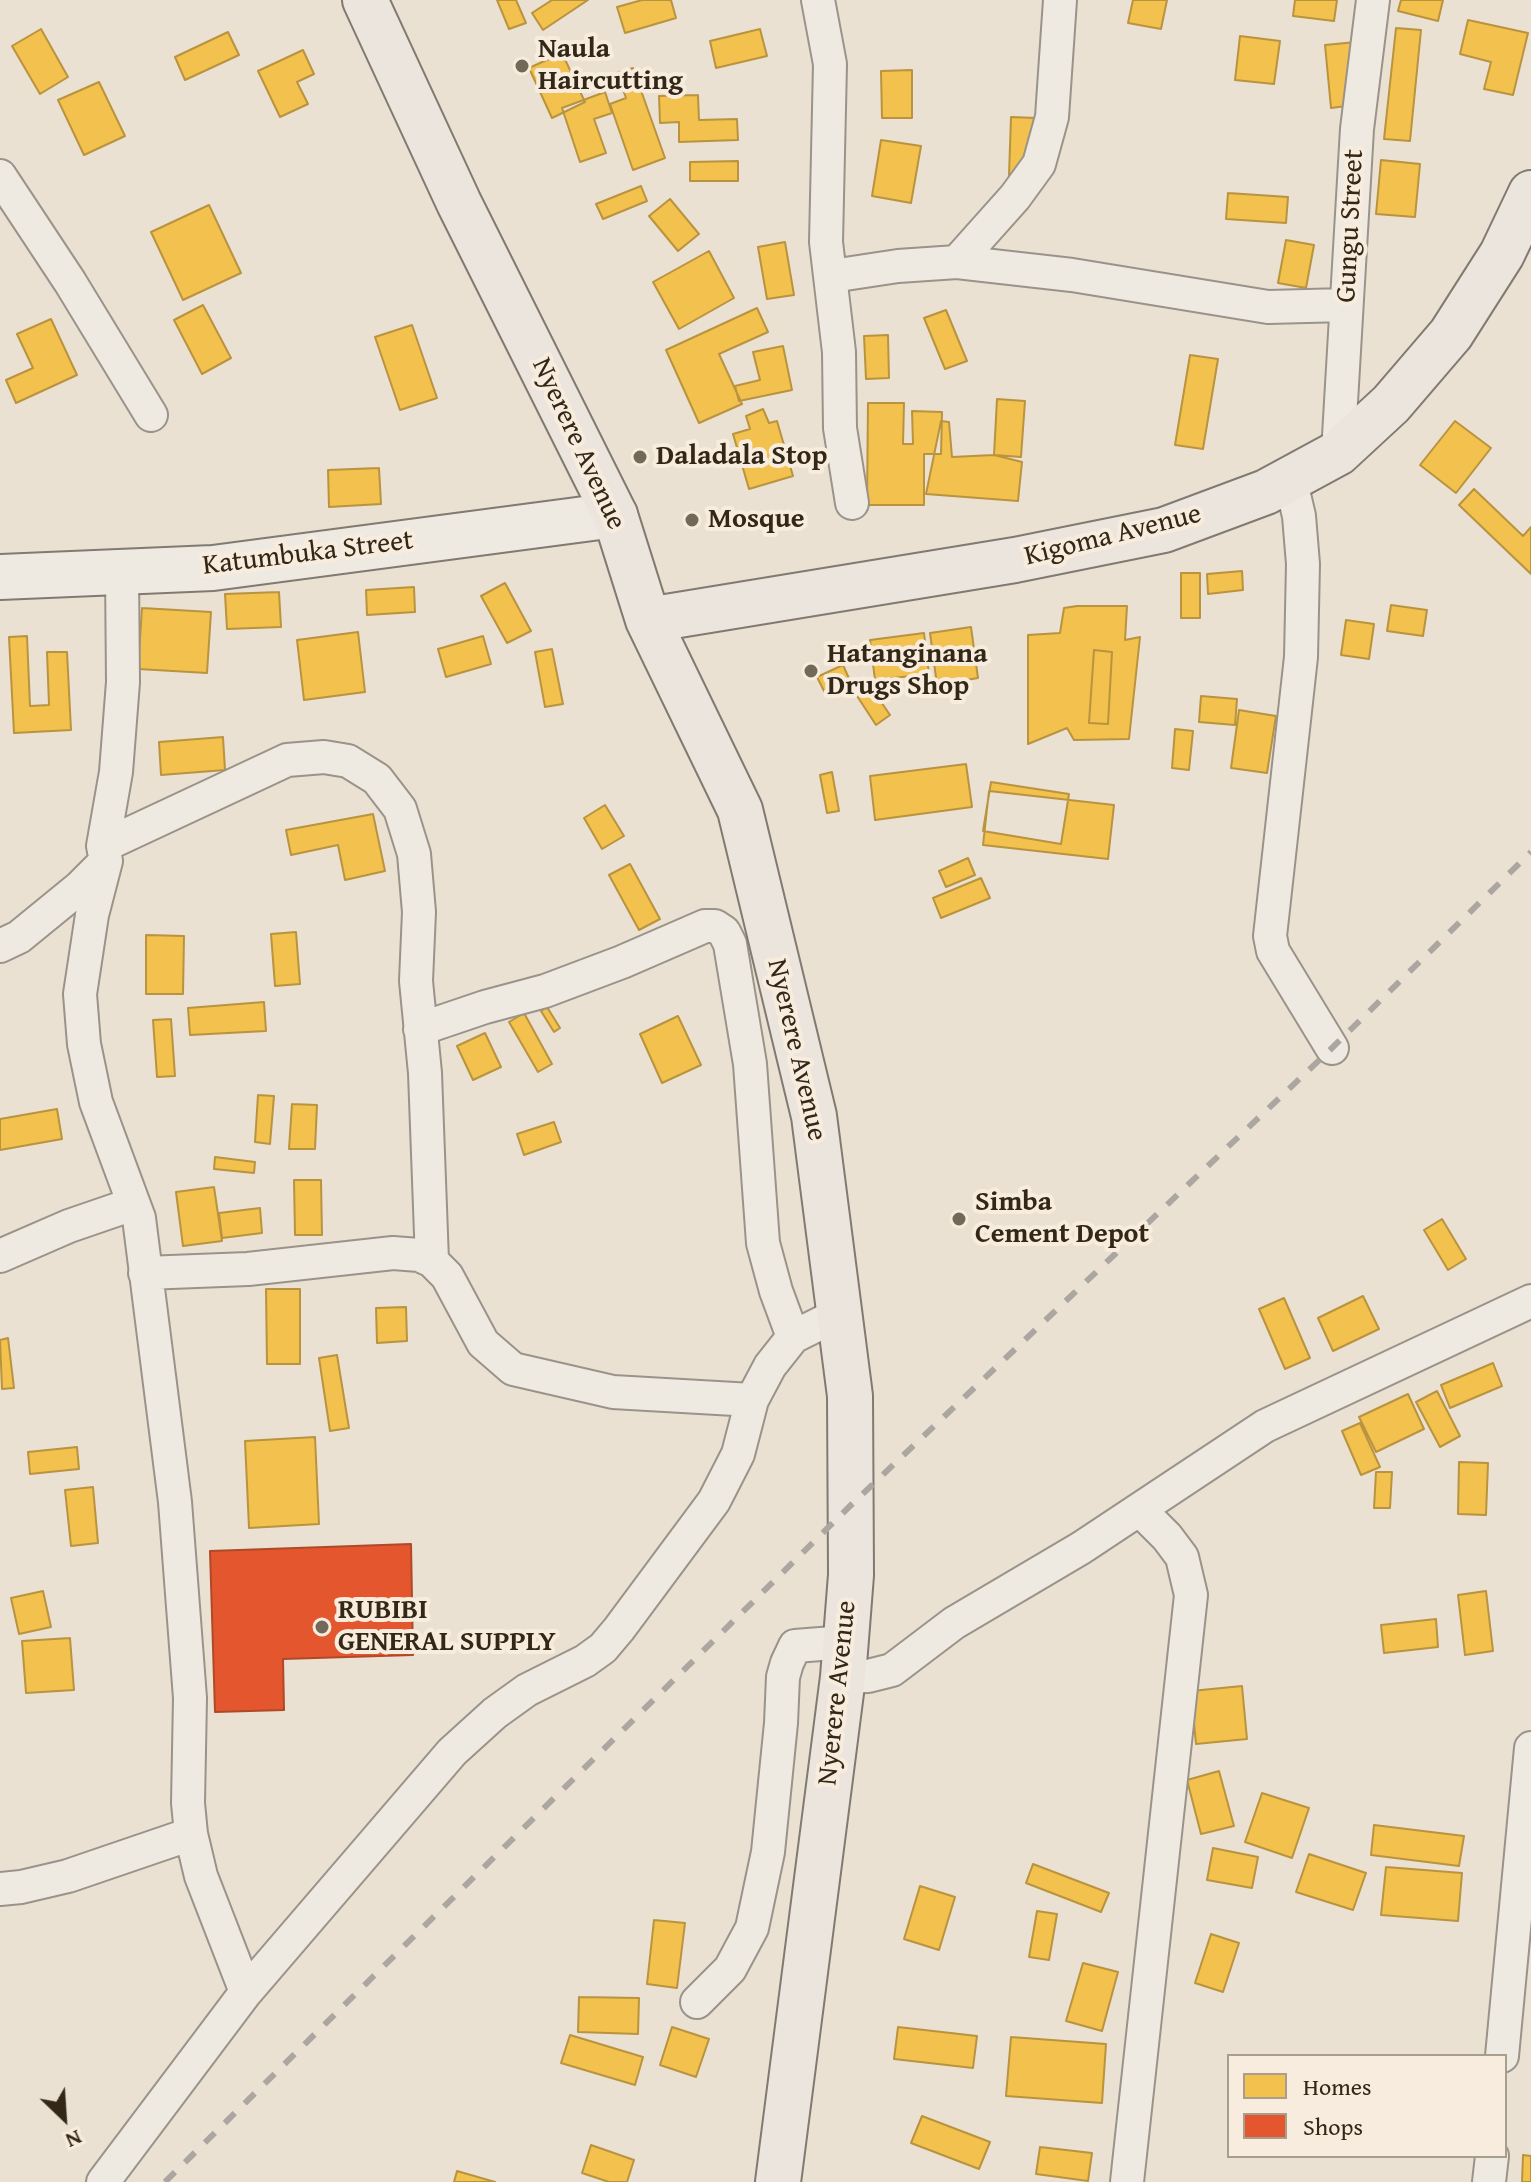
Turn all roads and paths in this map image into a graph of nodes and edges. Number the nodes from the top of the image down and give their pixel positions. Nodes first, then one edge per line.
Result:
1 (365, 0) edge
2 (818, 0) edge
3 (1060, 0) edge
4 (1373, 0) edge
5 (0, 176) edge
6 (1531, 193) edge
7 (957, 262) junction
8 (832, 276) junction
9 (1346, 305) junction
10 (151, 415) dead end
11 (1338, 453) junction
12 (1290, 478) junction
13 (852, 503) dead end
14 (615, 515) junction
15 (122, 572) junction
16 (0, 577) edge
17 (648, 620) junction
18 (105, 854) junction
19 (0, 946) edge
20 (420, 1029) junction
21 (1332, 1048) dead end
22 (133, 1204) junction
23 (0, 1256) edge
24 (432, 1261) junction
25 (145, 1273) junction
26 (1531, 1301) edge
27 (839, 1314) junction
28 (793, 1337) junction
29 (752, 1400) junction
30 (1140, 1510) junction
31 (844, 1660) junction
32 (1531, 1748) edge
33 (191, 1834) junction
34 (0, 1889) edge
35 (246, 1992) junction
36 (697, 2002) dead end
37 (1502, 2054) edge
38 (1492, 2158) edge
39 (103, 2182) edge
40 (778, 2182) edge
41 (1127, 2182) edge
42 (1489, 2182) edge

1 - 14 main road, Nyerere Avenue
2 - 8 street
3 - 7 street
4 - 9 street, Gungu Street
5 - 10 street
6 - 11 main road, Kigoma Avenue
7 - 8 street
7 - 9 street
8 - 13 street
9 - 11 street, Gungu Street
11 - 12 main road, Kigoma Avenue
12 - 17 main road, Kigoma Avenue
12 - 21 street
14 - 15 main road, Katumbuka Street
14 - 17 main road, Nyerere Avenue
15 - 16 main road, Katumbuka Street
15 - 18 street
17 - 27 main road, Nyerere Avenue
18 - 19 street
18 - 20 street
18 - 22 street
20 - 24 street
20 - 28 street
22 - 23 street
22 - 25 street
24 - 25 street
24 - 29 street
25 - 33 street
26 - 30 street
27 - 28 street
27 - 31 main road, Nyerere Avenue
28 - 29 street
29 - 35 street
30 - 31 street
30 - 41 street
31 - 36 street
31 - 40 main road, Nyerere Avenue
32 - 37 street
33 - 34 street
33 - 35 street
35 - 39 street
38 - 42 street

